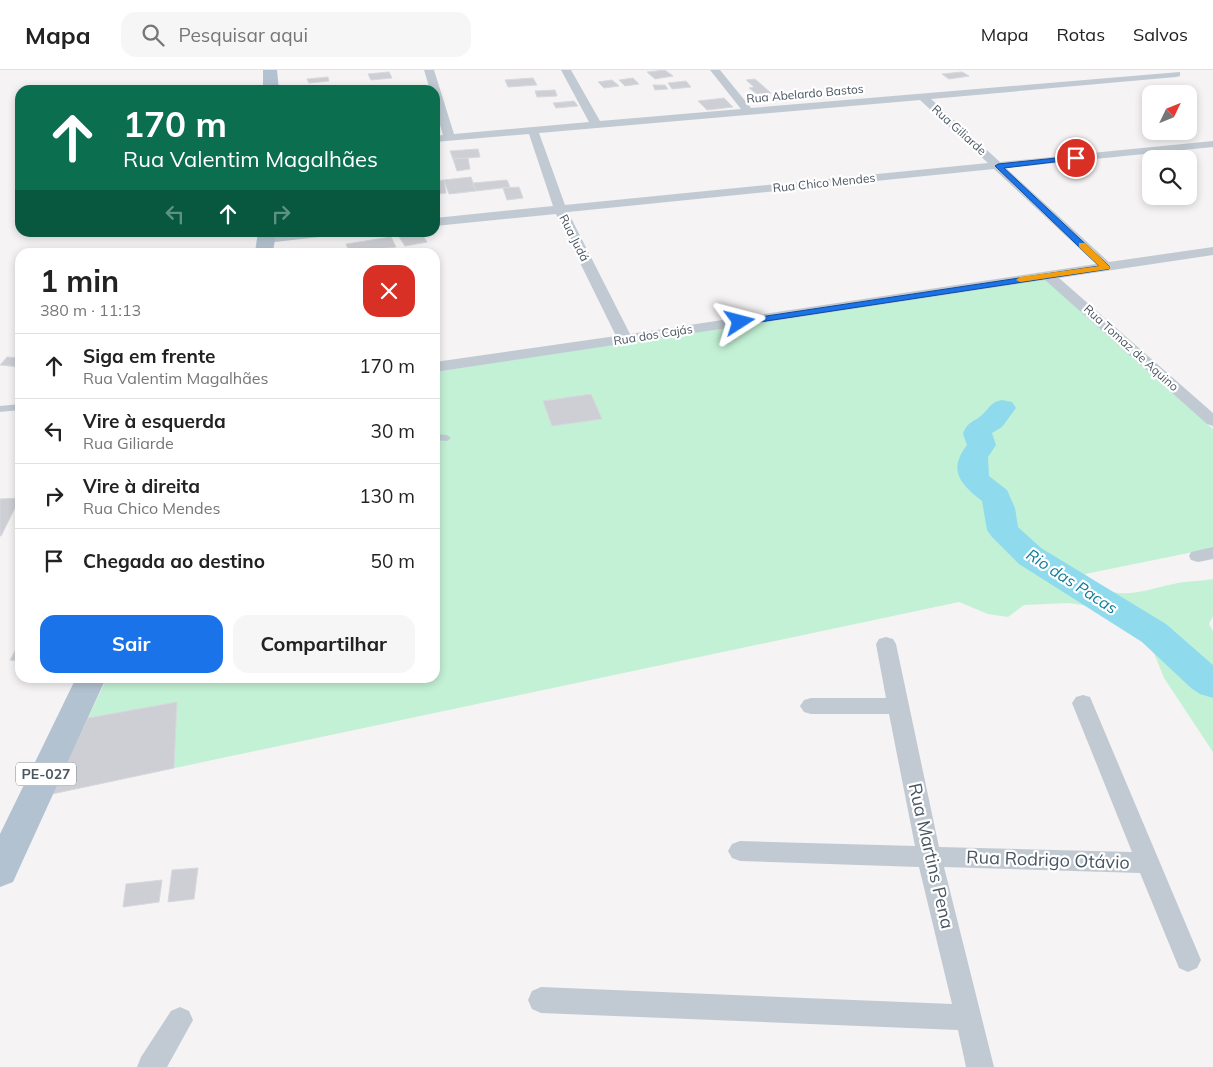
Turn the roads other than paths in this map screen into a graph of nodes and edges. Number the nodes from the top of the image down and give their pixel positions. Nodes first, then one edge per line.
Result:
1 (270, 70) edge
2 (429, 70) edge
3 (566, 70) edge
4 (714, 70) edge
5 (1117, 70) edge
6 (1176, 74) dead end
7 (1130, 78) junction
8 (271, 85) edge
9 (434, 85) edge
10 (922, 96) junction
11 (440, 107) edge
12 (749, 112) junction
13 (597, 126) junction
14 (533, 131) junction
15 (449, 137) junction
16 (440, 138) edge
17 (1213, 144) edge
18 (998, 166) junction
19 (560, 209) junction
20 (440, 221) edge
21 (293, 237) edge
22 (265, 241) edge
23 (1210, 254) edge
24 (1106, 267) junction
25 (1048, 276) junction
26 (626, 340) junction
27 (440, 366) edge
28 (15, 408) edge
29 (0, 409) edge
30 (1213, 421) edge
31 (440, 437) edge
32 (447, 438) dead end
33 (886, 644) dead end
34 (89, 683) edge
35 (1083, 703) dead end
36 (811, 706) dead end
37 (899, 706) junction
38 (740, 851) dead end
39 (929, 857) junction
40 (1147, 862) junction
41 (0, 870) edge
42 (1188, 960) dead end
43 (541, 1000) dead end
44 (969, 1018) junction
45 (180, 1020) dead end
46 (152, 1067) edge
47 (980, 1067) edge

1 - 8 main road
2 - 9 street
3 - 13 street
4 - 12 street
5 - 7 street
6 - 7 street, Rua Abelardo Bastos
7 - 10 street, Rua Abelardo Bastos
10 - 12 street, Rua Abelardo Bastos
10 - 18 street, Rua Giliarde
11 - 15 street
12 - 13 street, Rua Abelardo Bastos
13 - 14 street, Rua Abelardo Bastos
14 - 15 street, Rua Abelardo Bastos
14 - 19 street, Rua Judá
15 - 16 street, Rua Abelardo Bastos
17 - 18 street, Rua Chico Mendes
18 - 19 street, Rua Chico Mendes
18 - 24 street, Rua Giliarde
19 - 20 street, Rua Chico Mendes
19 - 26 street, Rua Judá
21 - 22 street
23 - 24 street
24 - 25 street
25 - 26 street, Rua dos Cajás
25 - 30 street, Rua Tomaz de Aquino
26 - 27 street, Rua dos Cajás
28 - 29 lane
31 - 32 lane
33 - 37 street, Rua Martins Pena
34 - 41 main road, PE-027
35 - 40 street
36 - 37 street
37 - 39 street, Rua Martins Pena
38 - 39 street, Rua Rodrigo Otávio
39 - 40 street, Rua Rodrigo Otávio
39 - 44 street, Rua Martins Pena
40 - 42 street
43 - 44 street
44 - 47 street, Rua Martins Pena
45 - 46 street

